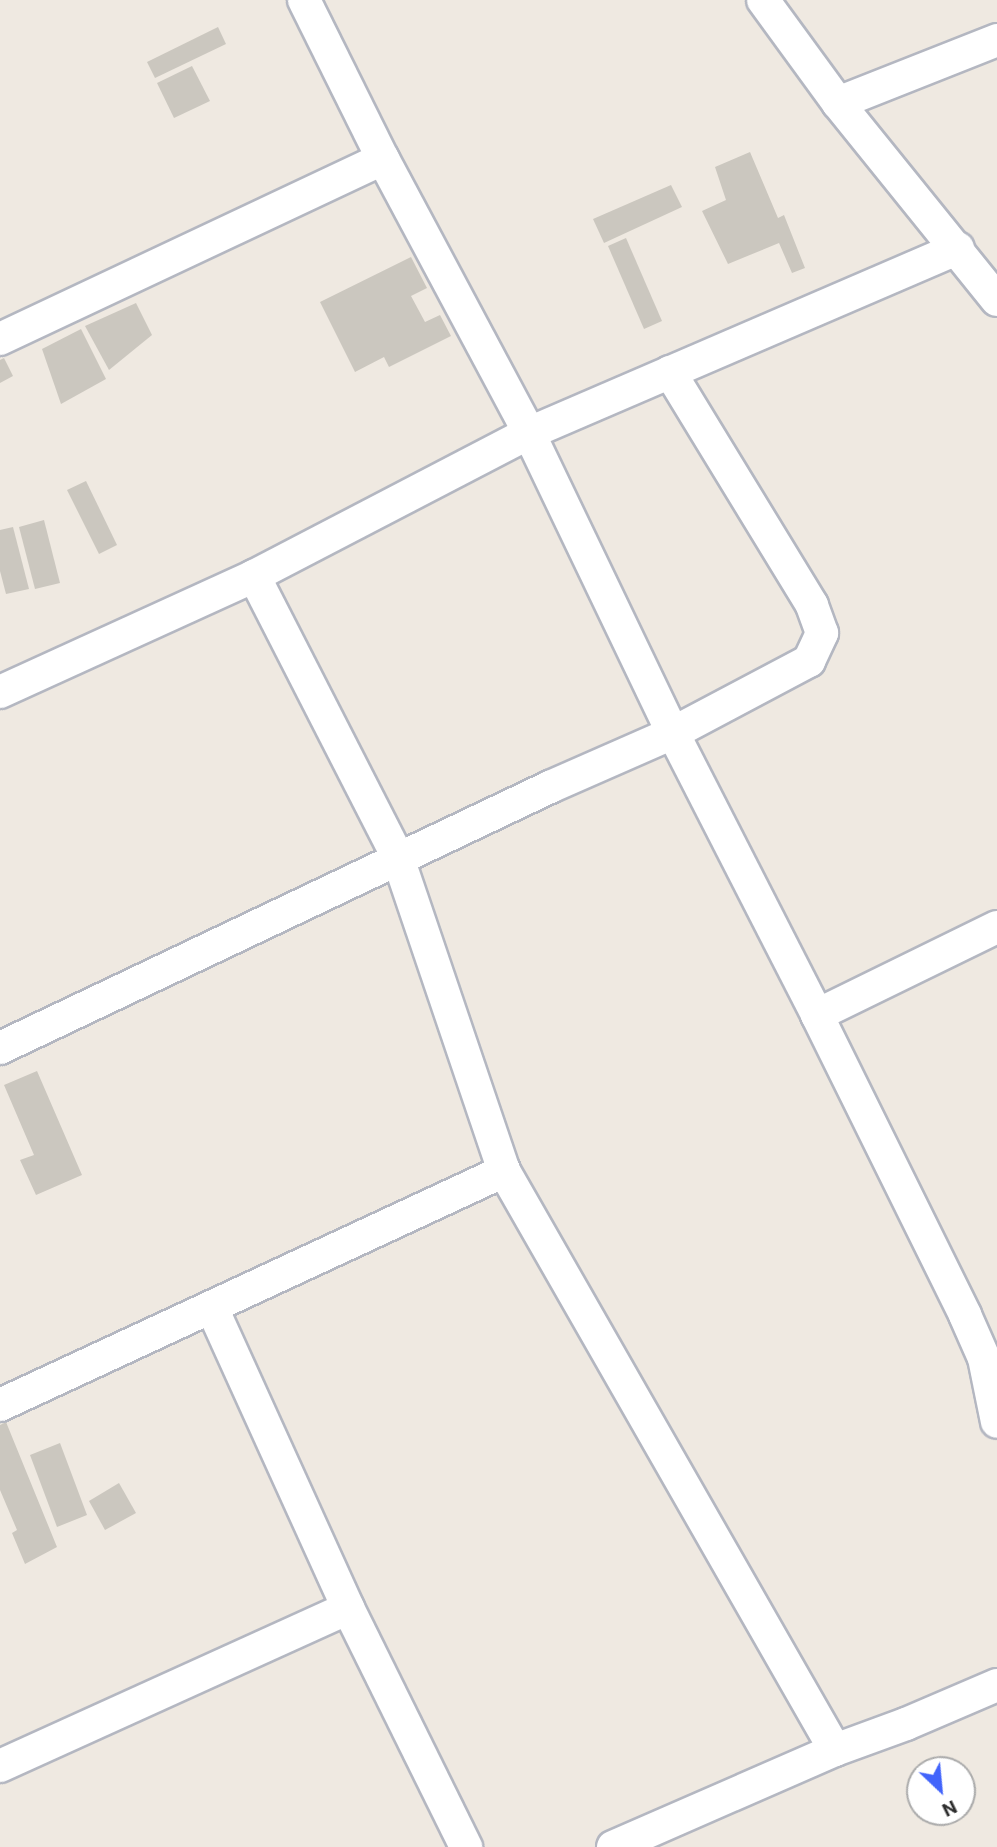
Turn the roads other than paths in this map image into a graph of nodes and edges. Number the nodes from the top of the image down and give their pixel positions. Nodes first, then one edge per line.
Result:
1 (304, 0) edge
2 (763, 0) edge
3 (997, 40) edge
4 (838, 103) junction
5 (383, 159) junction
6 (957, 248) junction
7 (997, 300) edge
8 (0, 339) edge
9 (670, 372) junction
10 (528, 433) junction
11 (254, 576) junction
12 (0, 692) edge
13 (673, 733) junction
14 (398, 858) junction
15 (997, 926) edge
16 (817, 1015) junction
17 (0, 1048) edge
18 (505, 1171) junction
19 (212, 1308) junction
20 (0, 1405) edge
21 (997, 1422) edge
22 (348, 1608) junction
23 (997, 1685) edge
24 (835, 1750) junction
25 (0, 1766) edge
26 (466, 1847) edge
27 (613, 1847) edge

1 - 5 street
2 - 4 street
3 - 4 street
4 - 6 street
5 - 8 street
5 - 10 street
6 - 7 street
6 - 9 street
9 - 10 street
9 - 13 street
10 - 11 street
10 - 13 street
11 - 12 street
11 - 14 street
13 - 14 street
13 - 16 street
14 - 17 street
14 - 18 street
15 - 16 street
16 - 21 street
18 - 19 street
18 - 24 street
19 - 20 street
19 - 22 street
22 - 25 street
22 - 26 street
23 - 24 street
24 - 27 street

